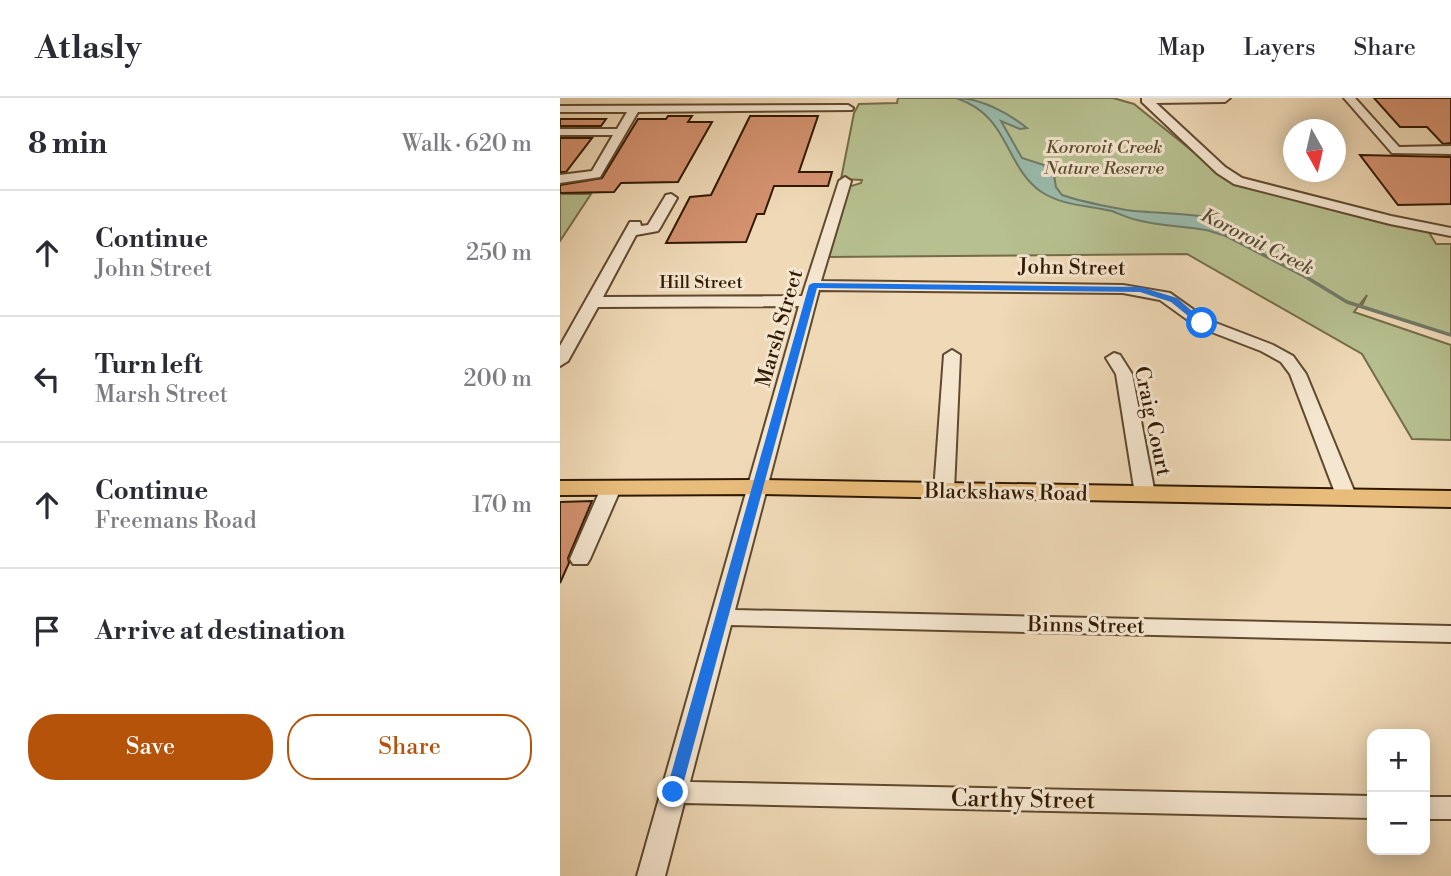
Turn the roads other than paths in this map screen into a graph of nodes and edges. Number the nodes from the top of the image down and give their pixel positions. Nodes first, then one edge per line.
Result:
1 (1349, 98) edge
2 (1225, 99) edge
3 (716, 102) edge
4 (782, 102) edge
5 (806, 103) edge
6 (848, 108) dead end
7 (560, 109) edge
8 (634, 109) junction
9 (560, 132) edge
10 (620, 132) junction
11 (1451, 150) edge
12 (560, 179) edge
13 (845, 181) dead end
14 (670, 198) dead end
15 (1451, 232) edge
16 (1435, 236) dead end
17 (811, 293) junction
18 (593, 302) junction
19 (952, 355) dead end
20 (1114, 358) dead end
21 (560, 361) edge
22 (757, 487) junction
23 (560, 488) edge
24 (611, 488) junction
25 (944, 491) junction
26 (1145, 494) junction
27 (1347, 498) junction
28 (1451, 499) edge
29 (580, 559) dead end
30 (722, 617) junction
31 (1451, 634) edge
32 (673, 792) junction
33 (1367, 807) edge
34 (1430, 808) edge
35 (1451, 808) edge
36 (651, 876) edge

1 - 11 street
2 - 15 street
3 - 4 street
3 - 8 street
4 - 5 street
5 - 6 street
7 - 8 street
8 - 10 street
9 - 10 street
10 - 12 street
13 - 17 street, Marsh Street
14 - 18 street
15 - 16 street
17 - 18 street, Hill Street
17 - 22 street, Marsh Street
17 - 27 street, John Street
18 - 21 street
19 - 25 street
20 - 26 street, Craig Court
22 - 24 main road, Blackshaws Road
22 - 25 main road, Blackshaws Road
22 - 30 street, Marsh Street
23 - 24 main road, Blackshaws Road
24 - 29 street
25 - 26 main road, Blackshaws Road
26 - 27 main road, Blackshaws Road
27 - 28 main road, Blackshaws Road
30 - 31 street, Binns Street
30 - 32 street, Marsh Street
32 - 33 street, Carthy Street
32 - 36 street, Marsh Street
34 - 35 street

